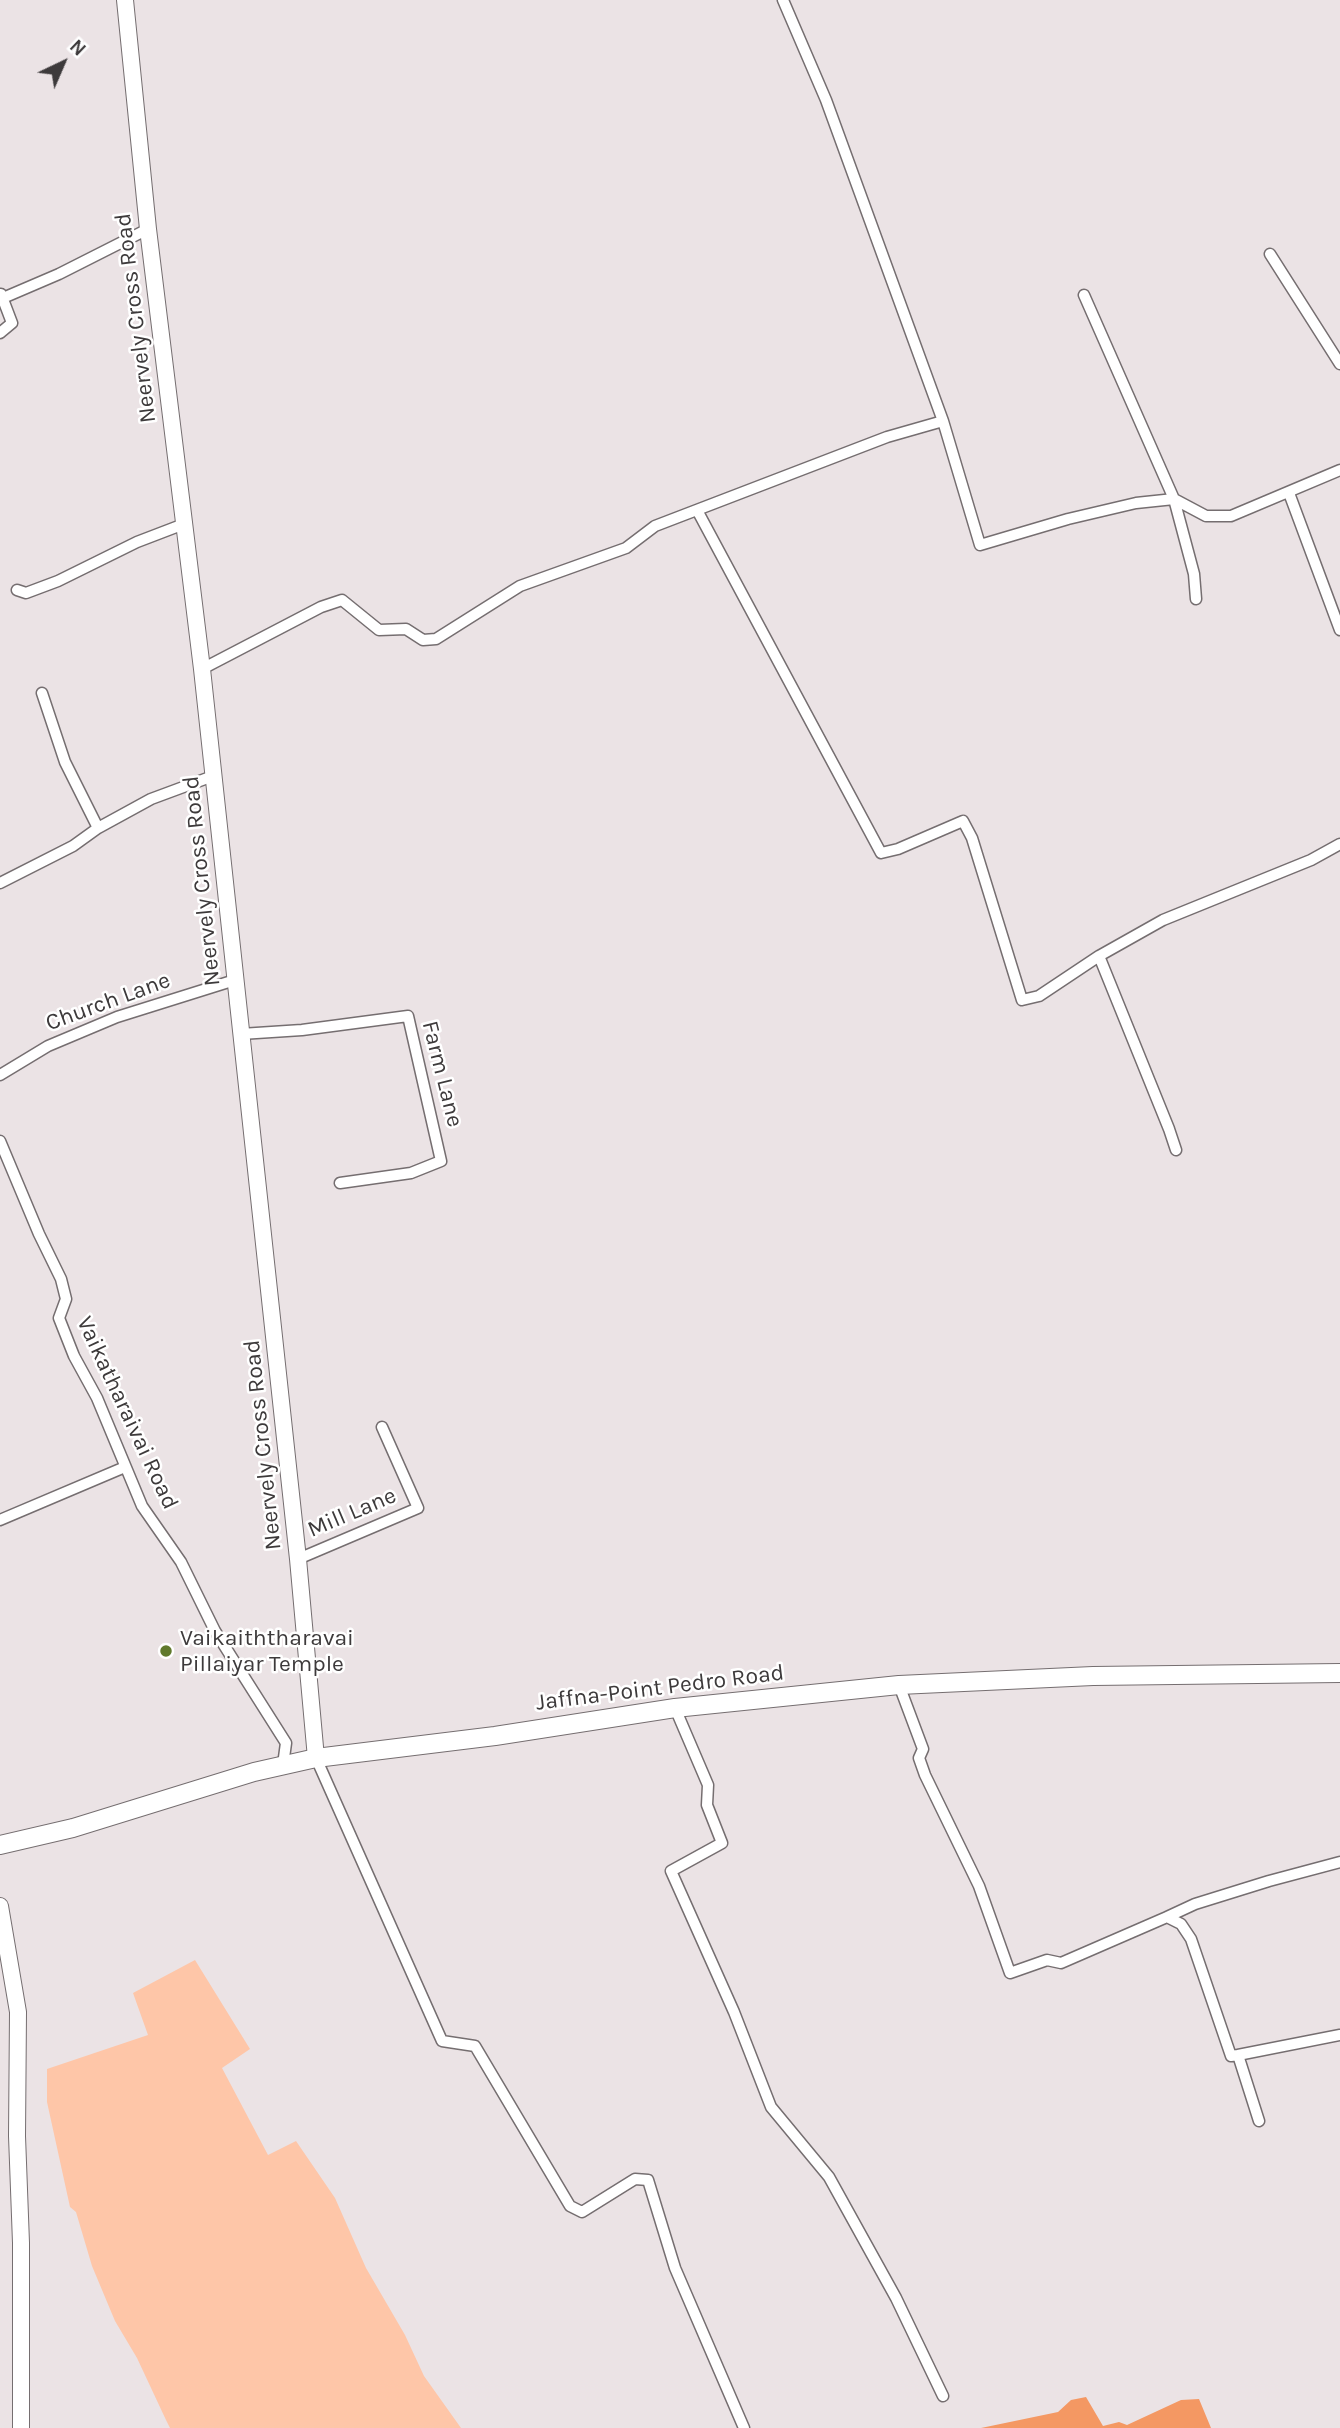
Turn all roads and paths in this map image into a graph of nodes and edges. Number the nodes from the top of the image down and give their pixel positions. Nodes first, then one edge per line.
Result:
1 (125, 0) edge
2 (783, 0) edge
3 (148, 229) junction
4 (1270, 254) dead end
5 (1, 295) edge
6 (1084, 295) dead end
7 (0, 333) edge
8 (1340, 364) edge
9 (943, 421) junction
10 (1340, 470) edge
11 (1289, 493) junction
12 (1174, 499) junction
13 (697, 510) junction
14 (184, 524) junction
15 (17, 590) dead end
16 (1196, 598) dead end
17 (1340, 630) edge
18 (202, 668) junction
19 (42, 693) dead end
20 (213, 776) junction
21 (98, 828) junction
22 (1340, 844) edge
23 (0, 883) edge
24 (1099, 956) junction
25 (235, 981) junction
26 (241, 1034) junction
27 (0, 1075) edge
28 (0, 1141) edge
29 (1176, 1150) dead end
30 (340, 1183) dead end
31 (382, 1427) dead end
32 (125, 1467) junction
33 (0, 1520) edge
34 (298, 1559) junction
35 (1340, 1673) edge
36 (899, 1685) junction
37 (675, 1708) junction
38 (316, 1758) junction
39 (283, 1765) junction
40 (0, 1845) edge
41 (1340, 1862) edge
42 (0, 1906) edge
43 (1167, 1917) junction
44 (1340, 2035) edge
45 (1238, 2055) junction
46 (1259, 2121) dead end
47 (943, 2396) dead end
48 (21, 2428) edge
49 (744, 2428) edge

1 - 3 street, Neervely Cross Road
2 - 9 street
3 - 5 street
3 - 14 street, Neervely Cross Road
4 - 8 street
5 - 7 street
6 - 12 street
9 - 12 street
9 - 13 street
10 - 11 street
11 - 12 street
11 - 17 street
12 - 16 street
13 - 18 street
13 - 24 street
14 - 15 street
14 - 18 street, Neervely Cross Road
18 - 20 street, Neervely Cross Road
19 - 21 street
20 - 21 street
20 - 25 street, Neervely Cross Road
21 - 23 street
22 - 24 street
24 - 29 street
25 - 26 street, Neervely Cross Road
25 - 27 street, Church Lane
26 - 30 street, Farm Lane
26 - 34 street, Neervely Cross Road
28 - 32 street, Vaikatharaivai Road
31 - 34 street, Mill Lane
32 - 33 street
32 - 39 street, Vaikatharaivai Road
34 - 38 street, Neervely Cross Road
35 - 36 main road, Jaffna-Point Pedro Road
36 - 37 main road, Jaffna-Point Pedro Road
36 - 43 street
37 - 38 main road, Jaffna-Point Pedro Road
37 - 47 street
38 - 39 main road, Jaffna-Point Pedro Road
38 - 49 street
39 - 40 main road, Jaffna-Point Pedro Road
41 - 43 street
42 - 48 street
43 - 45 street
44 - 45 street
45 - 46 street

